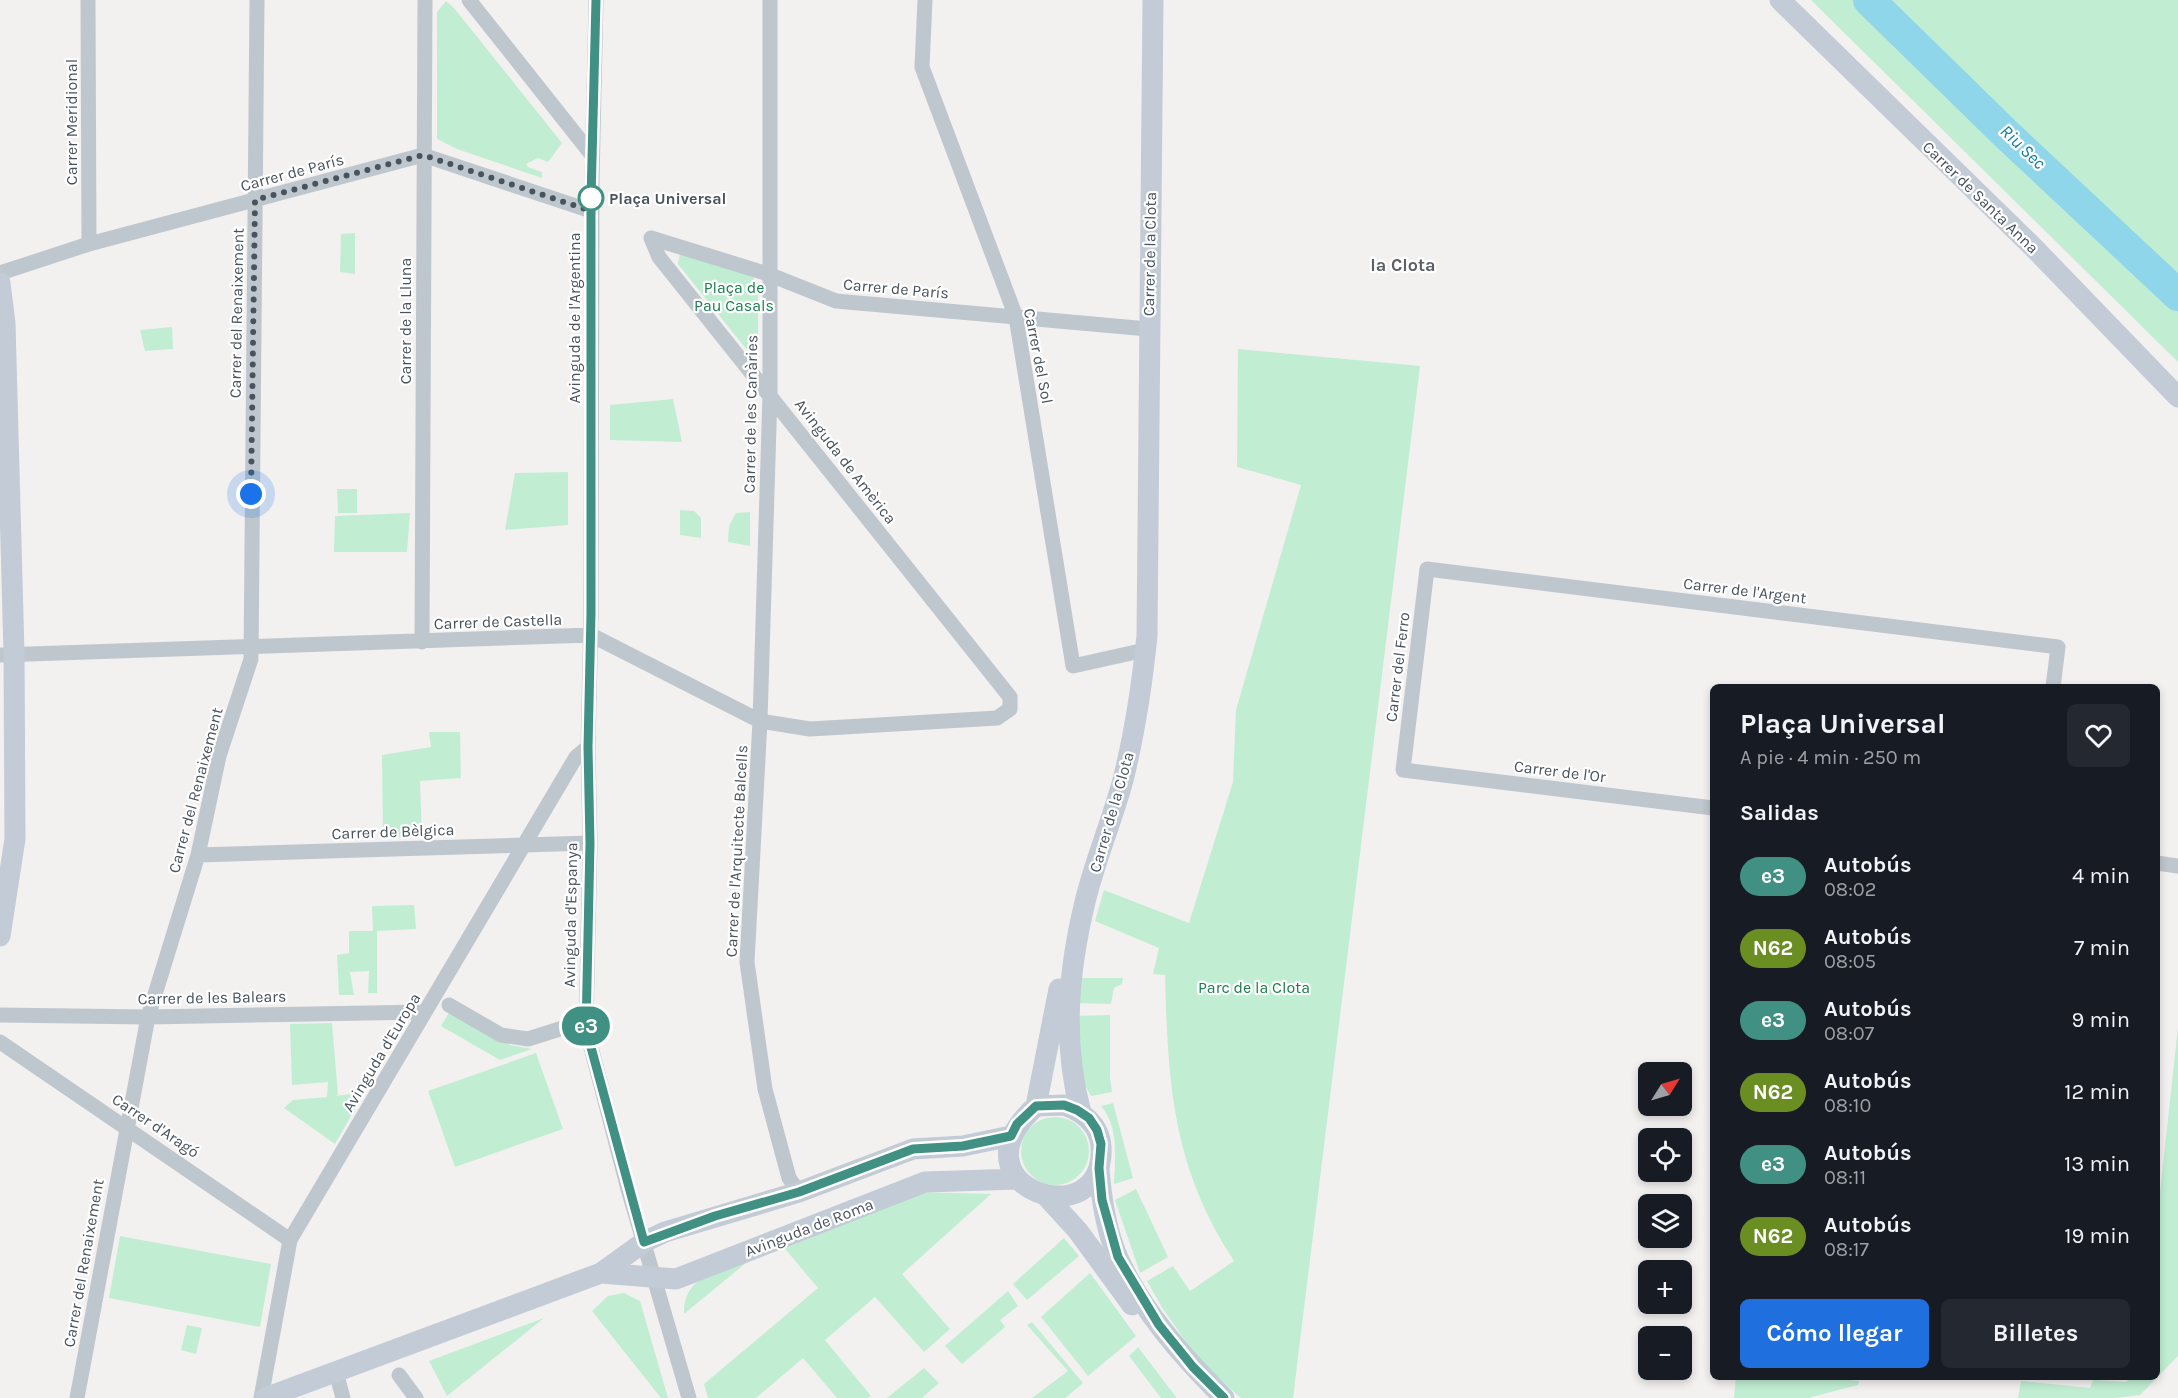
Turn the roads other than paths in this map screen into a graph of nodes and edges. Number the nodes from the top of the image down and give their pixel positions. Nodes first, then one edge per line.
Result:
1 (88, 0) edge
2 (256, 0) edge
3 (425, 0) edge
4 (469, 0) edge
5 (596, 0) edge
6 (770, 0) edge
7 (924, 0) edge
8 (1153, 0) edge
9 (1780, 0) edge
10 (423, 155) junction
11 (592, 155) junction
12 (255, 200) junction
13 (591, 211) junction
14 (651, 238) joint
15 (89, 244) junction
16 (0, 273) edge
17 (768, 274) junction
18 (0, 283) edge
19 (1016, 317) junction
20 (1148, 329) junction
21 (762, 390) junction
22 (2178, 398) edge
23 (1146, 508) junction
24 (1426, 569) joint
25 (591, 635) junction
26 (422, 642) junction
27 (251, 644) junction
28 (1136, 652) junction
29 (7, 654) edge
30 (2053, 684) edge
31 (1010, 708) joint
32 (760, 721) junction
33 (588, 747) junction
34 (1402, 770) joint
35 (1710, 808) edge
36 (590, 843) junction
37 (522, 846) junction
38 (198, 855) junction
39 (2160, 863) edge
40 (2178, 866) edge
41 (2, 915) edge
42 (0, 936) edge
43 (1073, 938) junction
44 (1069, 963) junction
45 (450, 1005) dead end
46 (424, 1012) junction
47 (0, 1015) edge
48 (148, 1017) junction
49 (567, 1027) dead end
50 (0, 1042) edge
51 (1036, 1106) junction
52 (1082, 1113) junction
53 (126, 1128) junction
54 (1011, 1136) junction
55 (1099, 1168) junction
56 (1018, 1179) junction
57 (799, 1192) junction
58 (1047, 1197) junction
59 (290, 1240) junction
60 (644, 1242) junction
61 (601, 1273) junction
62 (654, 1279) junction
63 (336, 1372) junction
64 (399, 1375) dead end
65 (77, 1398) edge
66 (263, 1398) edge
67 (343, 1398) edge
68 (417, 1398) edge
69 (689, 1398) edge
70 (1208, 1398) edge
71 (1224, 1398) edge

1 - 15 street, Carrer Meridional
2 - 12 street, Carrer del Renaixement
3 - 10 street, Carrer de la Lluna
4 - 11 street
5 - 11 street, Avinguda de l'Argentina
6 - 17 street, Carrer de les Canàries
7 - 19 street, Carrer del Sol
8 - 20 street, Carrer de la Clota
9 - 22 street, Carrer de Santa Anna
10 - 12 street, Carrer de París
10 - 13 street
10 - 26 street, Carrer de la Lluna
11 - 13 street, Avinguda de l'Argentina
12 - 15 street, Carrer de París
12 - 27 street, Carrer del Renaixement
13 - 25 street, Avinguda de l'Argentina
14 - 17 street, Carrer de París
14 - 21 street, Avinguda de Amèrica
15 - 16 street, Carrer de París
17 - 19 street, Carrer de París
17 - 21 street, Carrer de les Canàries
18 - 29 street
19 - 20 street, Carrer de París
19 - 28 street, Carrer del Sol
20 - 23 street, Carrer de la Clota
21 - 31 street, Avinguda de Amèrica
21 - 32 street, Carrer de les Canàries
23 - 28 street, Carrer de la Clota
23 - 43 street, Carrer de la Clota
24 - 30 street, Carrer de l'Argent
24 - 34 street, Carrer del Ferro
25 - 26 street, Carrer de Castella
25 - 32 street, Carrer de Castella
25 - 33 street, Avinguda d'Espanya
26 - 27 street, Carrer de Castella
27 - 29 street, Carrer de Castella
27 - 38 street, Carrer del Renaixement
28 - 43 street, Carrer de la Clota
29 - 41 street
31 - 32 street, Carrer de Castella
32 - 57 street, Carrer de l'Arquitecte Balcells
33 - 36 street, Avinguda d'Espanya
33 - 37 street, Avinguda d'Europa
34 - 35 street, Carrer de l'Or
36 - 37 street, Carrer de Bèlgica
36 - 60 street, Avinguda d'Espanya
37 - 38 street, Carrer de Bèlgica
37 - 46 street, Avinguda d'Europa
38 - 48 street, Carrer del Renaixement
39 - 40 street
41 - 42 street
43 - 44 street, Carrer de la Clota
44 - 51 street, Carrer de la Clota
44 - 52 street, Carrer de la Clota
45 - 49 street
46 - 48 street, Carrer de les Balears
46 - 59 street, Avinguda d'Europa
47 - 48 street, Carrer de les Balears
48 - 53 street, Carrer del Renaixement
50 - 53 street, Carrer d'Aragó
51 - 52 street
51 - 54 street
52 - 55 street
53 - 59 street, Carrer d'Aragó
53 - 65 street, Carrer del Renaixement
54 - 56 street
54 - 57 street, Avinguda de Roma
55 - 58 street
55 - 71 street
56 - 58 street
56 - 62 street, Avinguda de Roma
57 - 60 street, Avinguda de Roma
58 - 70 street
59 - 66 street, Avinguda d'Europa
60 - 61 street, Avinguda de Roma
60 - 62 street, Avinguda d'Espanya
61 - 62 street, Avinguda de Roma
61 - 63 street, Avinguda de Roma
62 - 69 street, Avinguda d'Espanya
63 - 66 street, Avinguda de Roma
63 - 67 street
64 - 68 street

